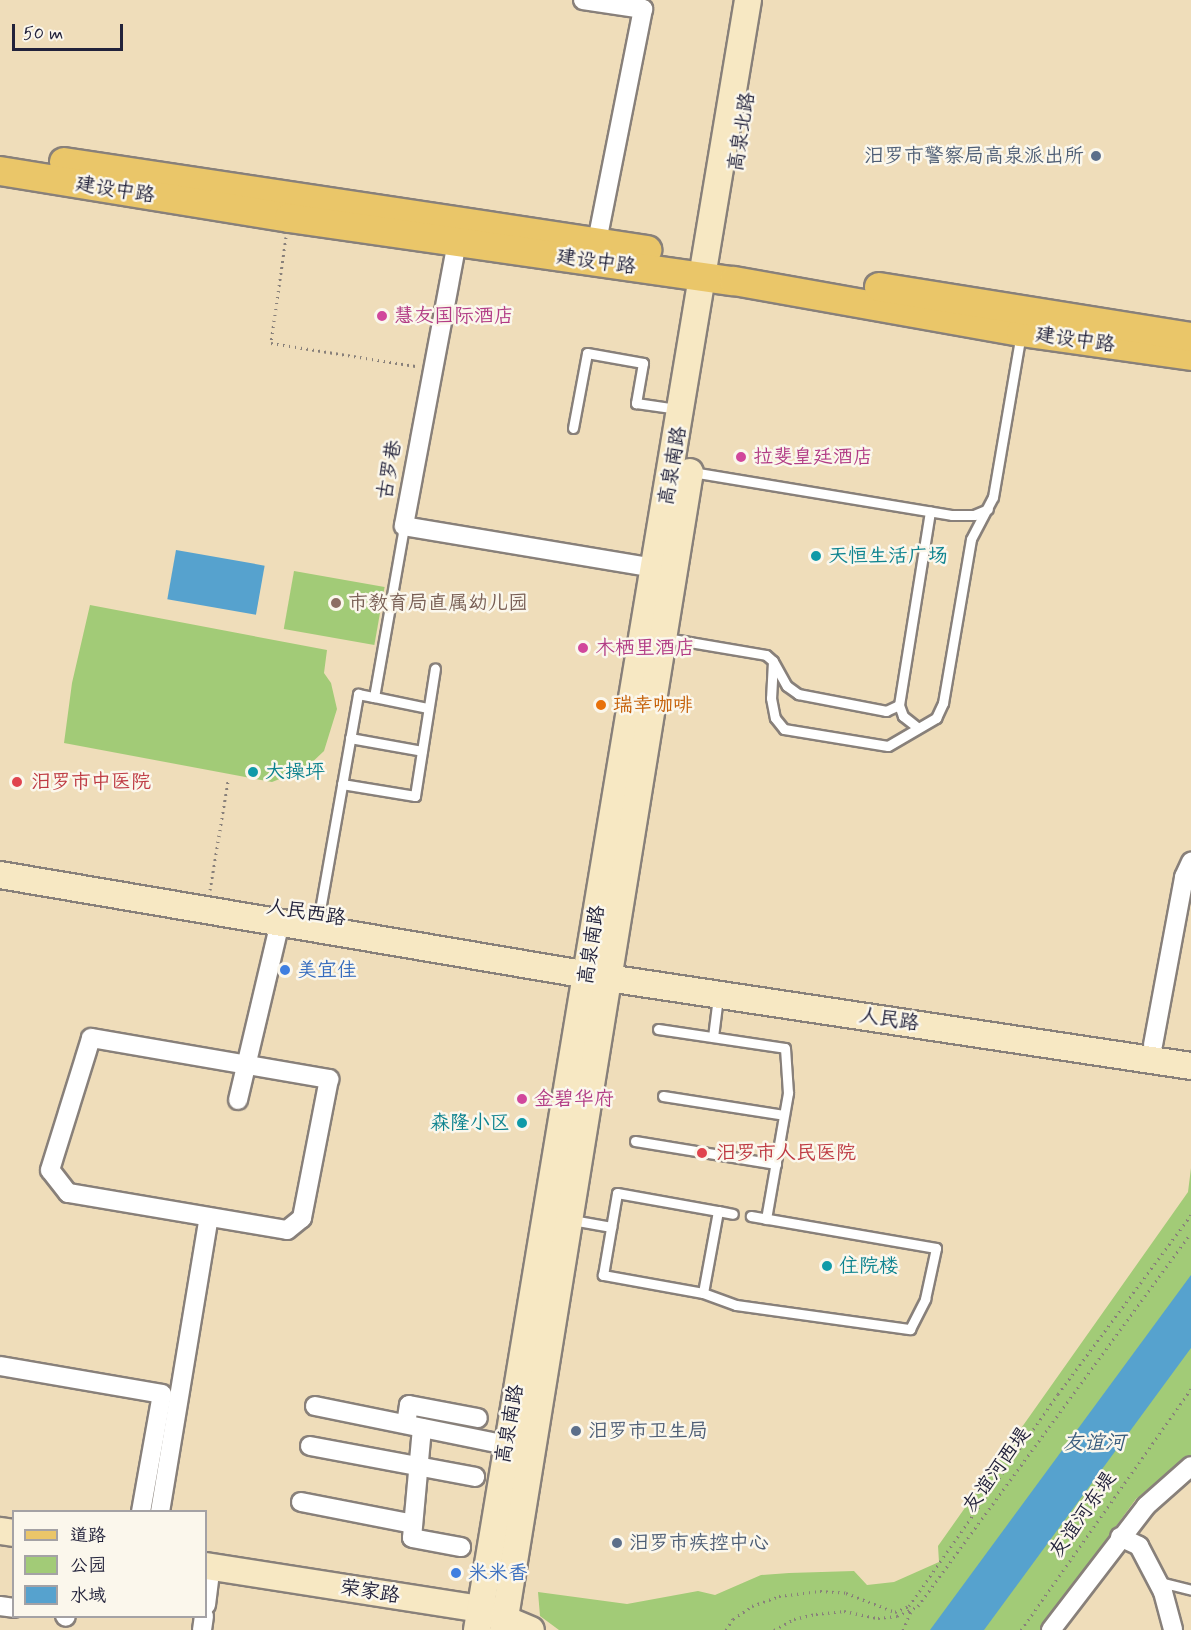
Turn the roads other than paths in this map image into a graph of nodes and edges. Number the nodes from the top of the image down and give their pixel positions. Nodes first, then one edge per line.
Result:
1 (583, 0) edge
2 (747, 0) edge
3 (763, 0) edge
4 (0, 152) edge
5 (0, 171) edge
6 (597, 241) junction
7 (458, 242) junction
8 (712, 270) junction
9 (1021, 332) junction
10 (1191, 337) edge
11 (1191, 356) edge
12 (682, 410) junction
13 (573, 428) dead end
14 (690, 472) junction
15 (988, 509) junction
16 (930, 511) junction
17 (952, 515) junction
18 (404, 526) junction
19 (972, 539) junction
20 (656, 568) junction
21 (663, 638) junction
22 (773, 661) junction
23 (435, 669) dead end
24 (374, 697) junction
25 (898, 705) junction
26 (427, 708) junction
27 (886, 711) junction
28 (910, 724) junction
29 (350, 738) junction
30 (422, 751) junction
31 (342, 784) junction
32 (1191, 862) edge
33 (0, 864) edge
34 (0, 876) edge
35 (317, 922) junction
36 (280, 923) junction
37 (600, 969) junction
38 (719, 995) junction
39 (658, 1029) dead end
40 (712, 1037) junction
41 (1153, 1045) junction
42 (1191, 1052) edge
43 (249, 1064) junction
44 (1191, 1066) edge
45 (663, 1096) dead end
46 (238, 1100) dead end
47 (784, 1115) junction
48 (636, 1140) dead end
49 (776, 1164) junction
50 (718, 1211) junction
51 (733, 1214) dead end
52 (751, 1216) dead end
53 (209, 1217) junction
54 (558, 1217) junction
55 (766, 1219) junction
56 (611, 1227) junction
57 (703, 1293) junction
58 (0, 1366) edge
59 (315, 1406) dead end
60 (478, 1418) dead end
61 (414, 1426) junction
62 (507, 1445) junction
63 (310, 1446) dead end
64 (1191, 1466) edge
65 (418, 1467) junction
66 (475, 1477) dead end
67 (300, 1502) dead end
68 (141, 1510) edge
69 (160, 1510) edge
70 (413, 1524) junction
71 (1120, 1537) junction
72 (461, 1547) dead end
73 (1157, 1581) junction
74 (207, 1582) edge
75 (1191, 1590) edge
76 (488, 1624) edge
77 (531, 1630) edge
78 (1051, 1630) edge
79 (1173, 1630) edge

1 - 6 street
2 - 8 main road, 高泉北路
3 - 8 main road, 高泉北路
4 - 6 main road, 建设中路
5 - 7 main road, 建设中路
6 - 8 main road, 建设中路
7 - 8 main road, 建设中路
7 - 18 street, 古罗巷
8 - 9 main road, 建设中路
8 - 10 main road, 建设中路
8 - 12 main road, 高泉南路
8 - 14 main road, 高泉南路
9 - 11 main road, 建设中路
9 - 15 lane
12 - 13 lane
12 - 20 main road, 高泉南路
14 - 16 lane
14 - 21 main road, 高泉南路
15 - 17 lane
15 - 19 lane
16 - 17 lane
16 - 25 lane
17 - 19 lane
18 - 20 street, 古罗巷
18 - 24 lane
19 - 28 lane
20 - 37 main road, 高泉南路
21 - 22 lane
21 - 37 main road, 高泉南路
22 - 27 lane
22 - 28 lane
23 - 26 lane
24 - 26 lane
24 - 29 lane
25 - 27 lane
25 - 28 lane
26 - 30 lane
27 - 28 lane
29 - 30 lane
29 - 31 lane
30 - 31 lane
31 - 35 lane
32 - 41 street
33 - 35 main road, 人民西路
34 - 36 main road, 人民西路
35 - 36 main road, 人民西路
35 - 37 main road, 人民西路
36 - 43 street
37 - 38 main road, 人民路
37 - 41 main road, 人民路
37 - 54 main road, 高泉南路
38 - 40 lane
38 - 44 main road, 人民路
39 - 40 lane
40 - 47 lane
41 - 42 main road, 人民路
43 - 46 street
43 - 53 street
43 - 53 street
45 - 47 lane
47 - 49 lane
48 - 49 lane
49 - 55 lane
50 - 51 lane
50 - 56 lane
50 - 57 lane
52 - 55 lane
53 - 69 street
54 - 56 lane
54 - 62 main road, 高泉南路
54 - 76 main road, 高泉南路
55 - 57 lane
56 - 57 lane
58 - 68 street
59 - 61 street
60 - 61 street
61 - 62 street
61 - 65 street
62 - 76 main road, 高泉南路
63 - 65 street
64 - 71 street
65 - 66 street
65 - 70 street
67 - 70 street
70 - 72 street
71 - 73 street
71 - 78 street
73 - 75 lane
73 - 79 street
74 - 76 main road, 荣家路
76 - 77 main road, 荣家路

